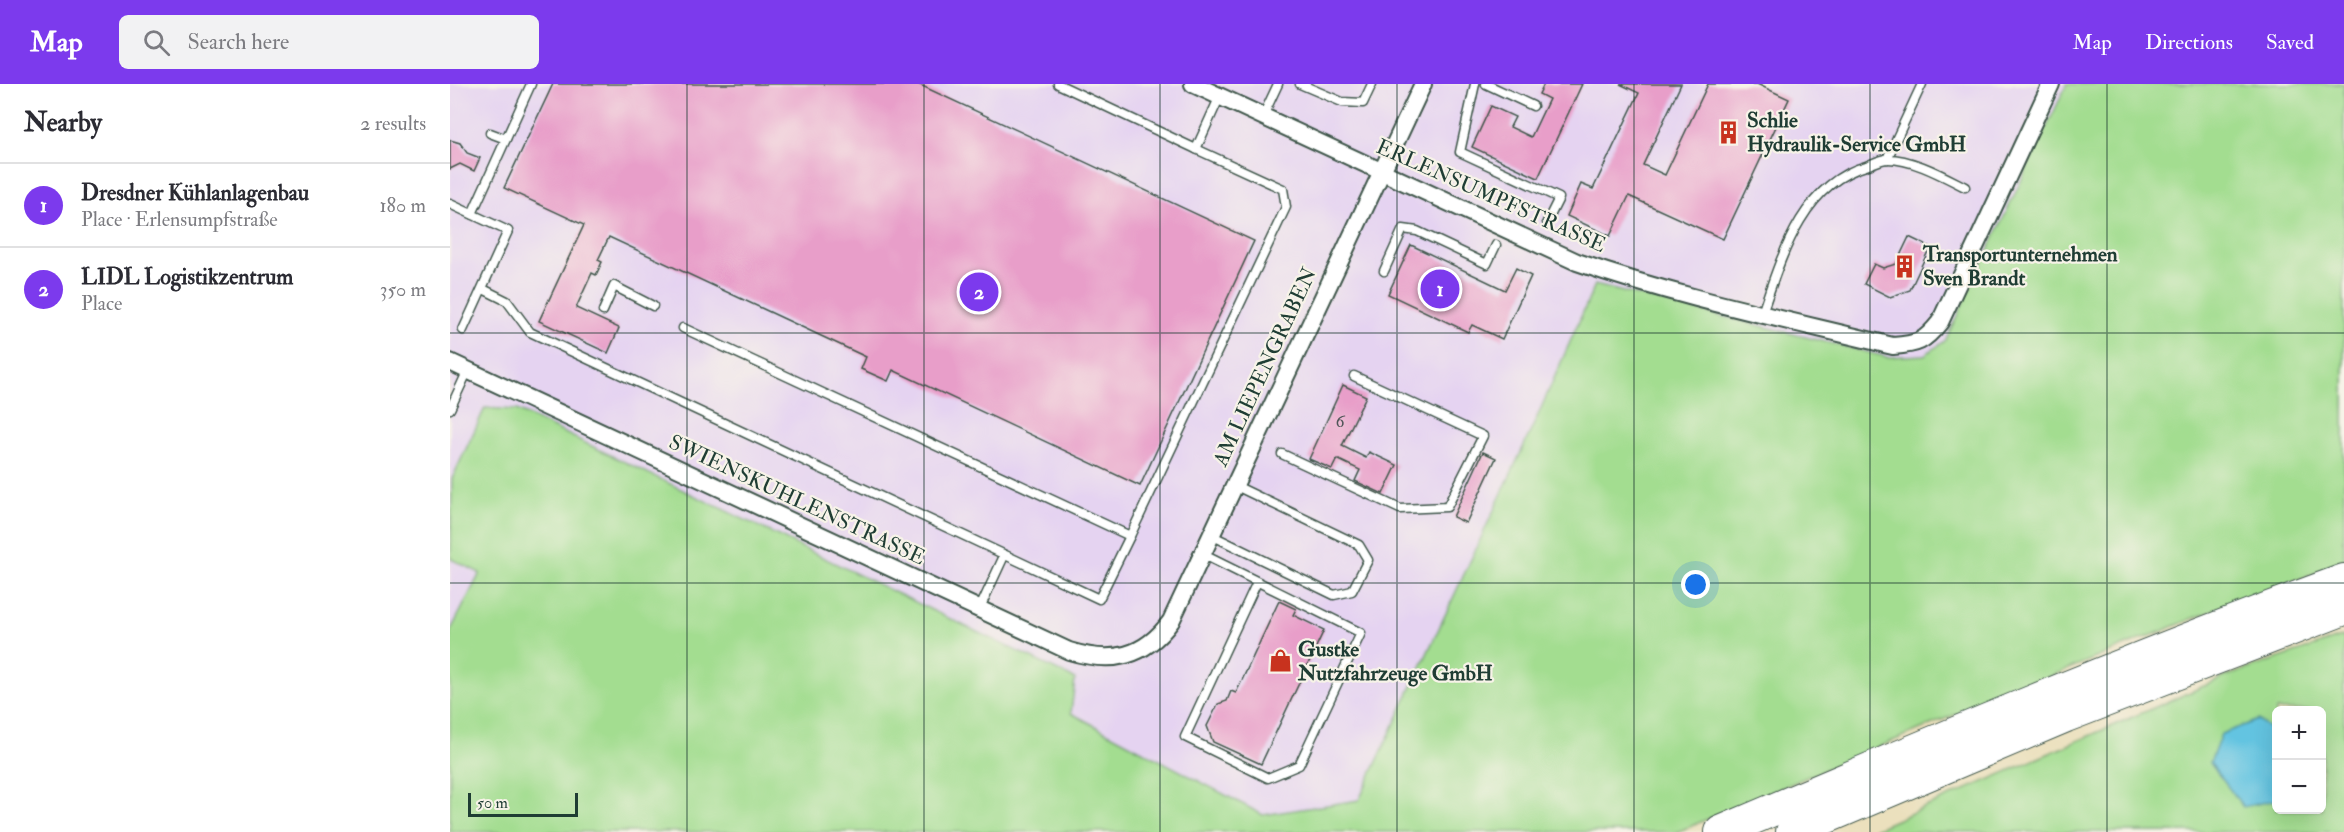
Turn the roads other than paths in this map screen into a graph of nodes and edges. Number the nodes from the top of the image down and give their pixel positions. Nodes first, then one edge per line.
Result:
1 (531, 84) edge
2 (1058, 84) edge
3 (1193, 84) edge
4 (1278, 84) edge
5 (1300, 84) edge
6 (1372, 84) edge
7 (1423, 84) edge
8 (1475, 84) edge
9 (1486, 84) edge
10 (1922, 84) edge
11 (2051, 84) edge
12 (1220, 96) junction
13 (1533, 106) dead end
14 (1263, 116) junction
15 (490, 132) dead end
16 (506, 139) junction
17 (1196, 149) junction
18 (1887, 159) junction
19 (1383, 172) junction
20 (1965, 187) dead end
21 (450, 204) edge
22 (472, 214) junction
23 (1547, 222) dead end
24 (1496, 245) dead end
25 (1384, 272) dead end
26 (483, 289) junction
27 (653, 306) dead end
28 (603, 310) dead end
29 (1762, 313) junction
30 (683, 328) dead end
31 (463, 330) dead end
32 (450, 362) edge
33 (468, 370) junction
34 (1354, 376) dead end
35 (450, 409) edge
36 (1282, 454) dead end
37 (1233, 485) junction
38 (1210, 535) junction
39 (1130, 536) junction
40 (1202, 554) junction
41 (1004, 556) junction
42 (2344, 580) edge
43 (1257, 582) junction
44 (2344, 609) edge
45 (979, 610) junction
46 (1130, 654) joint
47 (1721, 832) edge
48 (1792, 832) edge

1 - 16 lane
2 - 17 lane
3 - 12 street, ERLENSUMPFSTRASSE
4 - 14 lane
5 - 6 lane
7 - 19 street, AM LIEPENGRABEN
8 - 23 lane
9 - 13 lane
10 - 18 lane
11 - 29 street, ERLENSUMPFSTRASSE
12 - 14 street, ERLENSUMPFSTRASSE
12 - 17 lane
14 - 19 street, ERLENSUMPFSTRASSE
15 - 16 lane
16 - 22 lane
17 - 39 lane
18 - 20 lane
18 - 29 lane
19 - 29 street, ERLENSUMPFSTRASSE
19 - 37 street, AM LIEPENGRABEN
21 - 22 lane
22 - 26 lane
24 - 25 lane
26 - 31 lane
26 - 41 lane
27 - 28 lane
30 - 39 lane
32 - 33 street, SWIENSKUHLENSTRASSE
33 - 35 lane
33 - 45 street, SWIENSKUHLENSTRASSE
34 - 36 lane
37 - 38 street, AM LIEPENGRABEN
37 - 38 lane
38 - 40 street, AM LIEPENGRABEN
39 - 41 lane
40 - 43 lane
40 - 46 street, AM LIEPENGRABEN
41 - 45 lane
42 - 47 highway
43 - 43 lane
44 - 48 highway
45 - 46 street, SWIENSKUHLENSTRASSE

